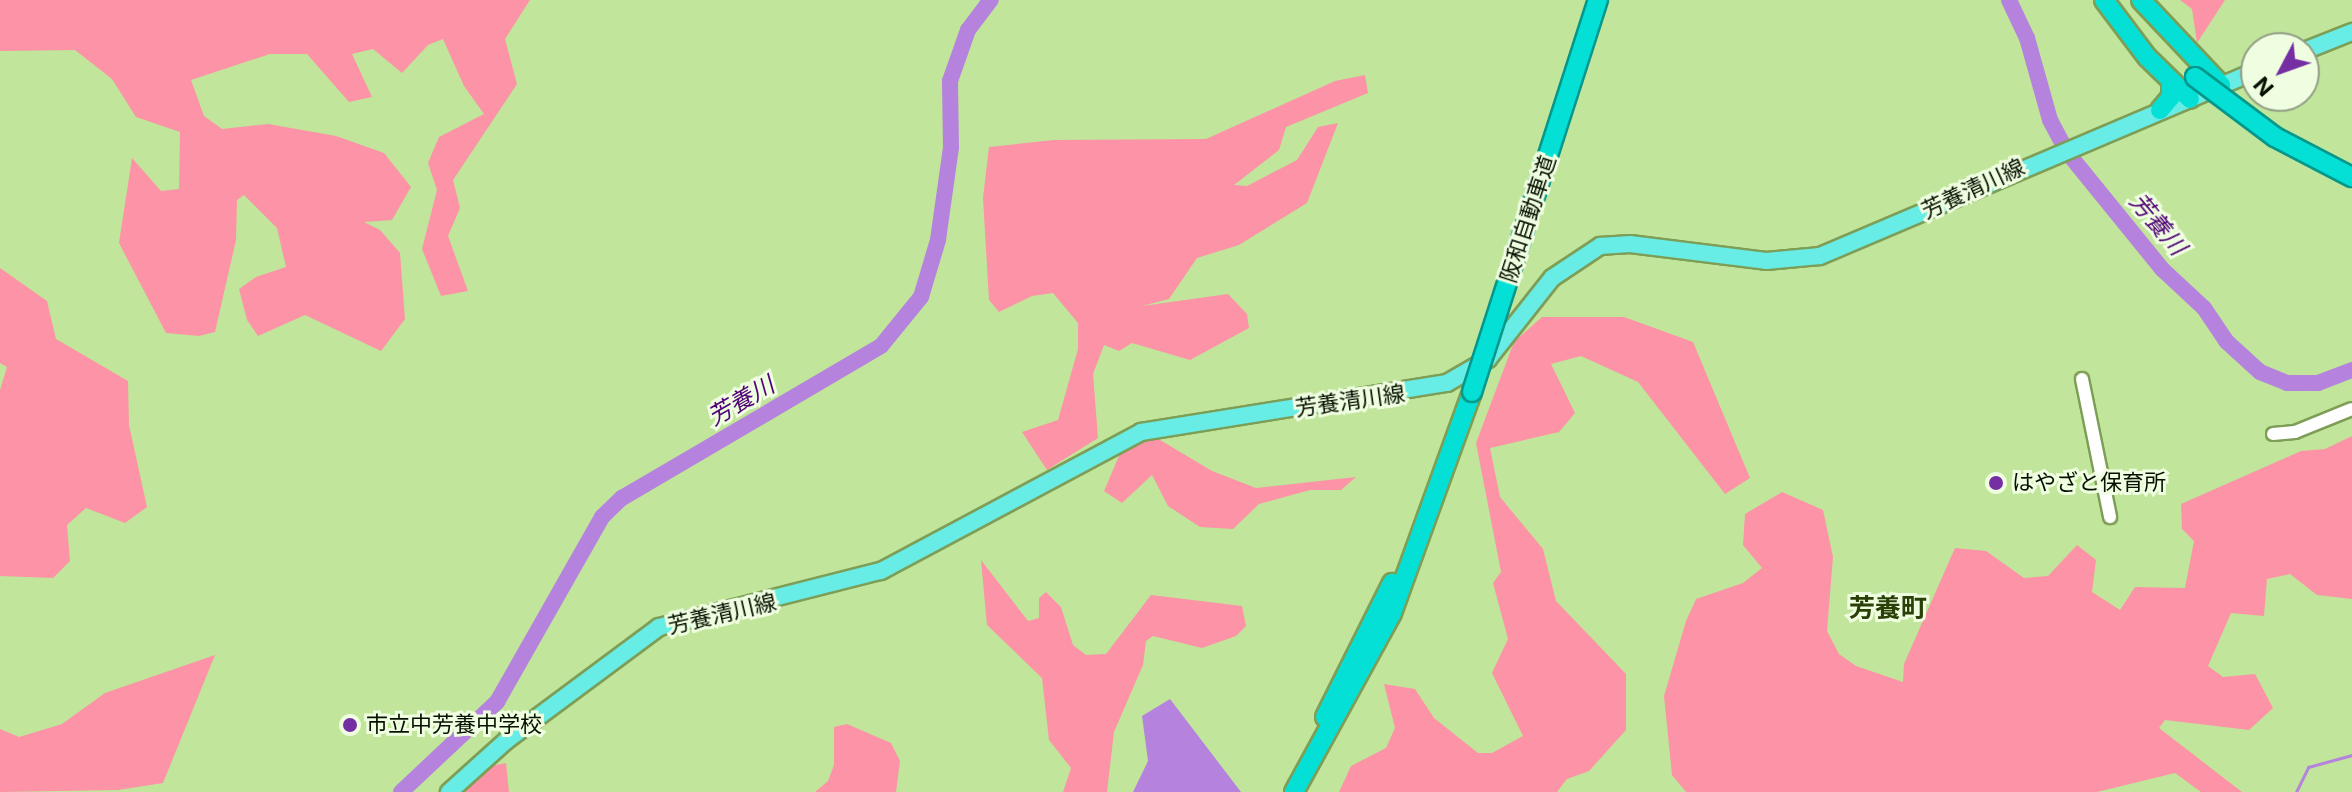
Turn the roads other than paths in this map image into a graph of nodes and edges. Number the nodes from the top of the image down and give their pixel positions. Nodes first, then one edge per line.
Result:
1 (1598, 0) edge
2 (2104, 0) edge
3 (2128, 0) edge
4 (2141, 0) edge
5 (2352, 32) edge
6 (2320, 45) edge
7 (2240, 77) edge
8 (2171, 82) junction
9 (2221, 85) junction
10 (2190, 99) junction
11 (2160, 110) junction
12 (2352, 177) edge
13 (2082, 379) dead end
14 (2352, 409) edge
15 (2273, 434) dead end
16 (1455, 437) junction
17 (2110, 517) dead end
18 (449, 792) edge
19 (1279, 792) edge
20 (1294, 792) edge

1 - 16 highway, 阪和自動車道, bridge
2 - 8 highway
3 - 12 highway, bridge
4 - 9 highway
5 - 6 main road
7 - 9 main road, 芳養清川線
8 - 10 highway
8 - 11 highway
9 - 10 main road, 芳養清川線
10 - 11 main road, 芳養清川線
11 - 18 main road, 芳養清川線
13 - 17 street
14 - 15 street
16 - 19 highway, 阪和自動車道
16 - 20 highway, 阪和自動車道

